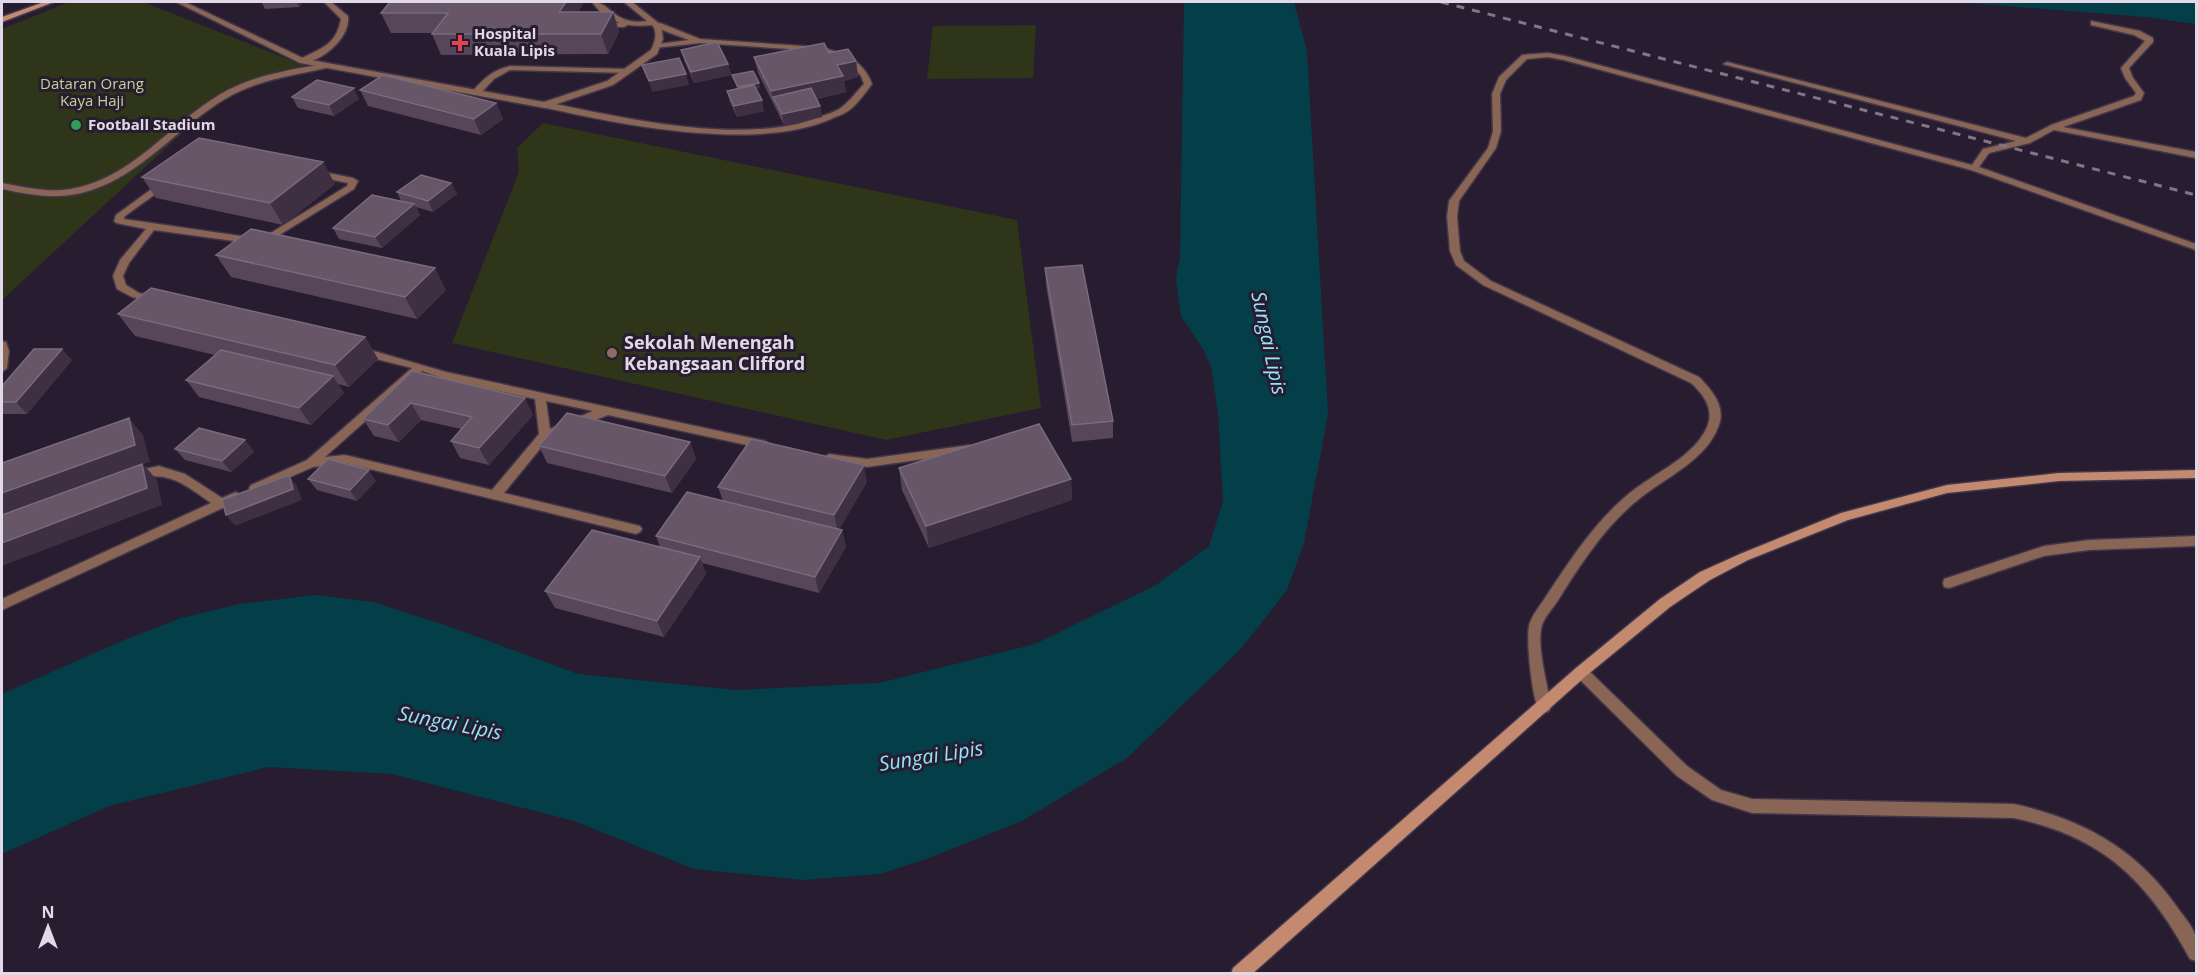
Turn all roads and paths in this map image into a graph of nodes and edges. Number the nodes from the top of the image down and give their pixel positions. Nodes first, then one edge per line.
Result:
1 (50, 2) edge
2 (180, 2) edge
3 (327, 2) edge
4 (628, 2) edge
5 (596, 6) edge
6 (2, 20) edge
7 (2094, 23) dead end
8 (655, 24) junction
9 (624, 25) junction
10 (590, 26) edge
11 (700, 41) junction
12 (658, 46) junction
13 (303, 61) junction
14 (1726, 64) dead end
15 (323, 66) junction
16 (628, 71) junction
17 (476, 93) junction
18 (545, 105) junction
19 (2054, 127) junction
20 (2027, 141) junction
21 (2196, 155) edge
22 (1974, 168) junction
23 (2, 186) edge
24 (152, 227) junction
25 (263, 242) junction
26 (275, 244) edge
27 (2196, 247) edge
28 (170, 303) edge
29 (2, 345) edge
30 (352, 349) edge
31 (420, 366) junction
32 (2, 368) edge
33 (540, 395) junction
34 (608, 410) junction
35 (545, 435) junction
36 (776, 447) edge
37 (978, 448) edge
38 (821, 457) edge
39 (312, 463) junction
40 (2196, 474) edge
41 (120, 480) edge
42 (496, 494) junction
43 (221, 504) junction
44 (636, 530) dead end
45 (2196, 541) edge
46 (1949, 583) dead end
47 (2, 605) edge
48 (1581, 672) junction
49 (1544, 707) junction
50 (2196, 953) edge
51 (1239, 974) edge

1 - 6 main road
2 - 13 street
3 - 13 street
4 - 8 street
5 - 9 street
7 - 19 street
8 - 9 street
8 - 11 street
8 - 12 street
9 - 10 street
11 - 12 street
11 - 18 street
12 - 16 street
13 - 15 street
14 - 20 street
15 - 17 street
15 - 23 street
16 - 17 street
16 - 18 street
17 - 18 street
19 - 20 street
19 - 21 street
20 - 22 street
22 - 27 street
22 - 49 street
24 - 25 street
24 - 25 street
24 - 28 street
25 - 26 street
29 - 32 street
30 - 31 street
31 - 33 street
31 - 39 street
33 - 34 street
33 - 35 street
34 - 35 street
34 - 36 street
35 - 42 street
37 - 38 street
39 - 42 street
39 - 43 street
40 - 48 main road
41 - 43 street
42 - 44 street
43 - 47 street
45 - 46 street
48 - 49 main road
48 - 50 street
49 - 51 main road

